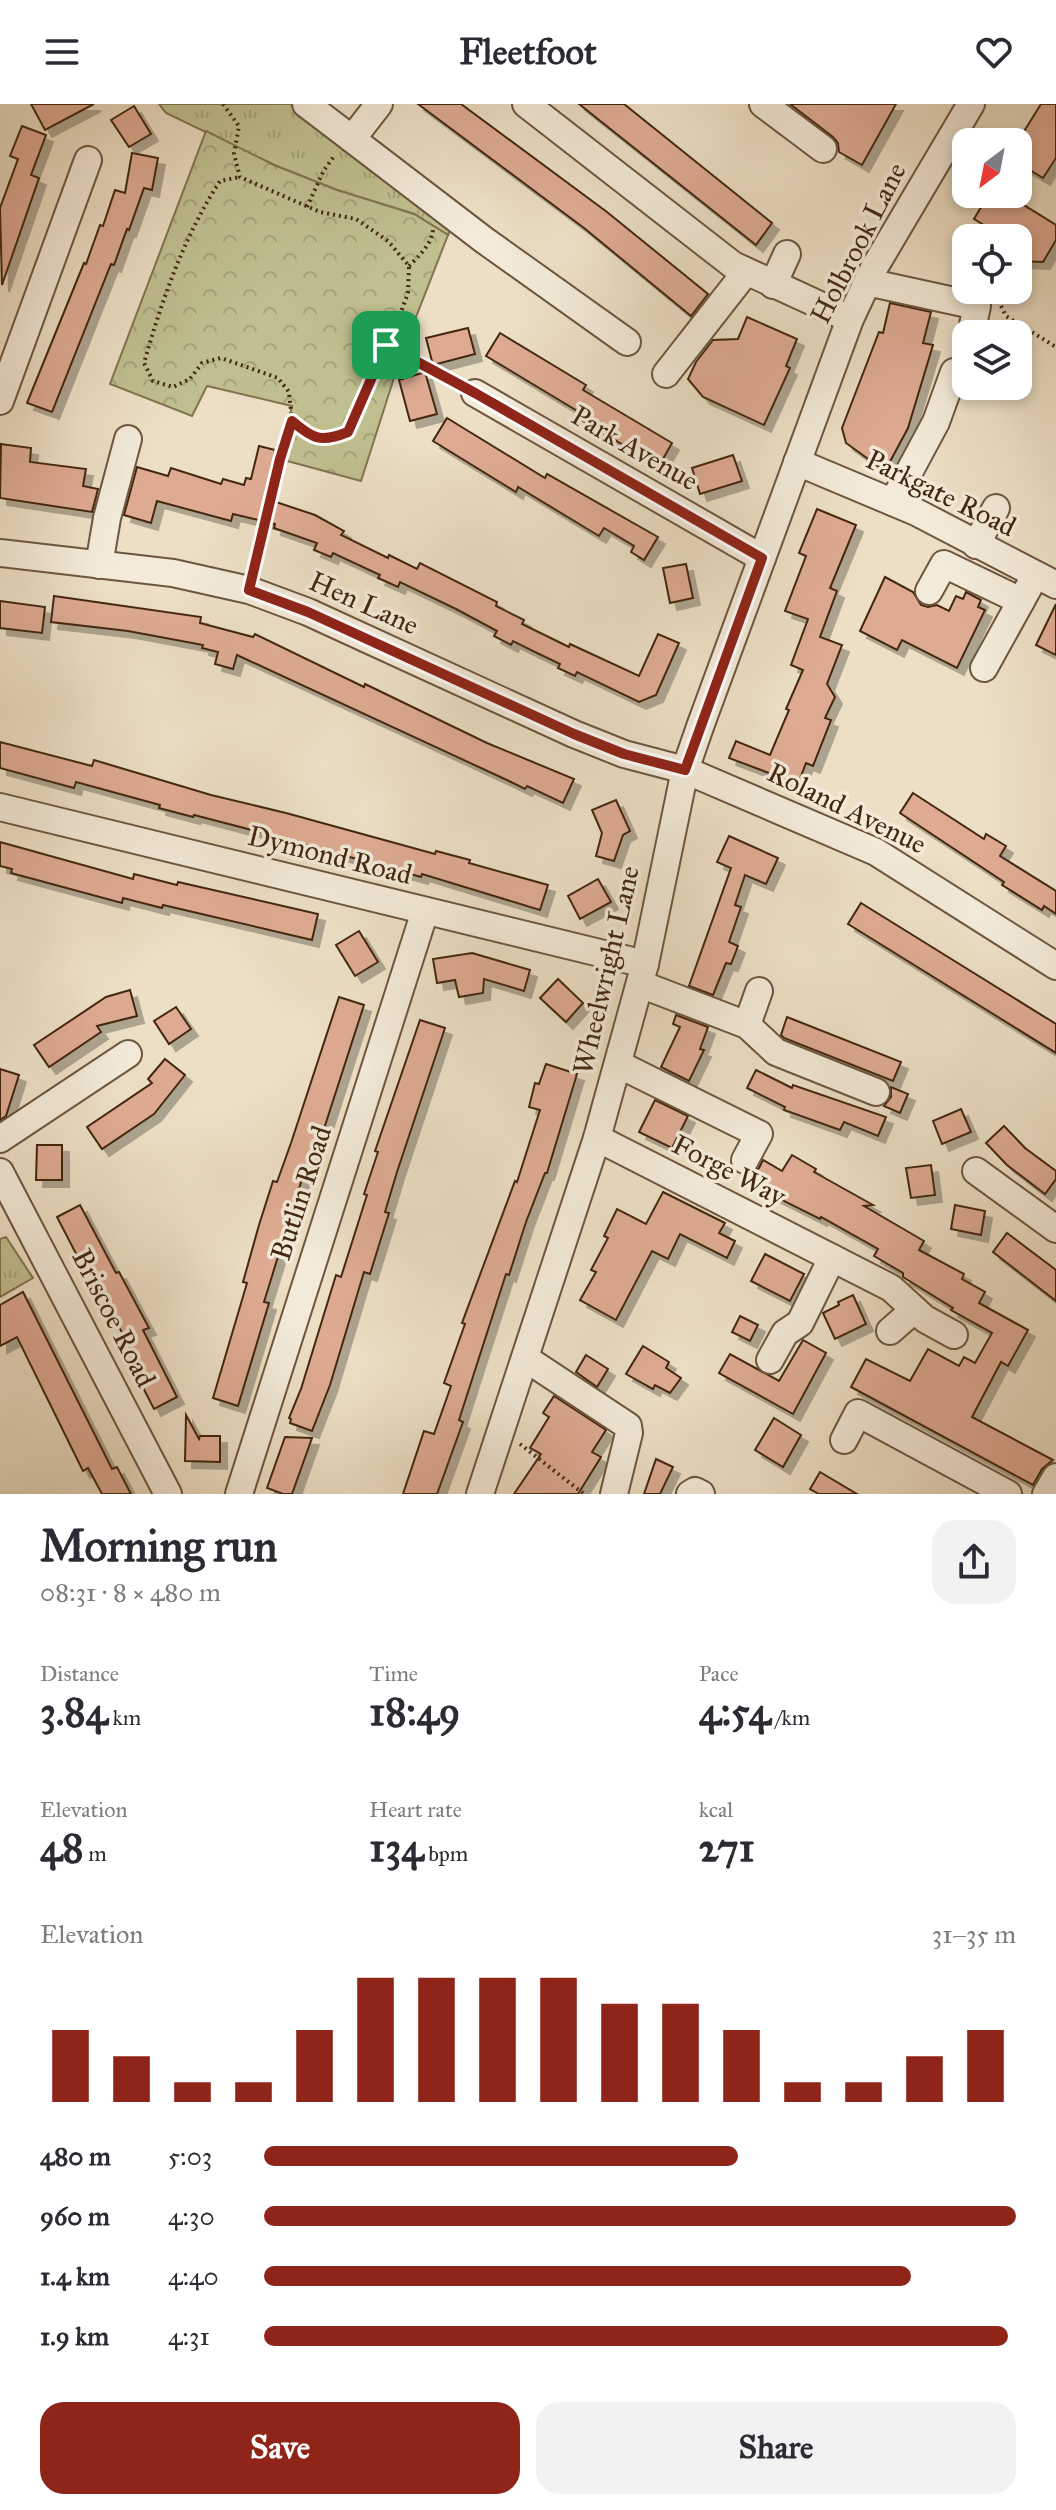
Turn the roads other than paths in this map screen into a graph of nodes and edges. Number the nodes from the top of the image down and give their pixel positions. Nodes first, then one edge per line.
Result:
1 (306, 104) edge
2 (379, 104) edge
3 (526, 104) edge
4 (763, 104) edge
5 (971, 104) edge
6 (345, 145) junction
7 (823, 149) dead end
8 (88, 160) dead end
9 (787, 254) dead end
10 (745, 273) junction
11 (867, 282) junction
12 (773, 285) junction
13 (850, 319) junction
14 (974, 320) edge
15 (627, 342) dead end
16 (666, 374) dead end
17 (952, 377) edge
18 (475, 393) road end
19 (0, 401) edge
20 (128, 439) dead end
21 (797, 462) junction
22 (893, 502) junction
23 (996, 508) dead end
24 (976, 545) junction
25 (0, 553) edge
26 (762, 558) junction
27 (99, 565) junction
28 (1046, 580) edge
29 (929, 591) dead end
30 (1021, 601) junction
31 (984, 668) dead end
32 (685, 770) junction
33 (0, 807) edge
34 (425, 911) junction
35 (1056, 966) edge
36 (642, 974) junction
37 (759, 991) dead end
38 (747, 1025) junction
39 (128, 1054) dead end
40 (618, 1064) junction
41 (876, 1092) dead end
42 (597, 1138) junction
43 (0, 1139) edge
44 (745, 1160) dead end
45 (976, 1171) dead end
46 (0, 1172) edge
47 (10, 1214) edge
48 (1056, 1229) edge
49 (832, 1258) junction
50 (914, 1310) junction
51 (890, 1331) dead end
52 (954, 1335) dead end
53 (525, 1358) junction
54 (770, 1360) dead end
55 (844, 1440) dead end
56 (1056, 1477) edge
57 (168, 1494) edge
58 (239, 1494) edge
59 (480, 1494) edge
60 (614, 1494) edge
61 (690, 1494) edge
62 (701, 1494) edge
63 (1008, 1494) edge
64 (1046, 1494) edge

1 - 6 street
2 - 6 street
3 - 10 street
4 - 7 street
5 - 11 street, Holbrook Lane
6 - 15 street
8 - 19 street
9 - 12 street
10 - 12 street
10 - 16 street
11 - 13 street, Holbrook Lane
11 - 14 street
12 - 13 street
13 - 21 street, Holbrook Lane
17 - 22 street
18 - 26 street, Park Avenue
20 - 27 street
21 - 22 street, Parkgate Road
21 - 26 street, Wheelwright Lane
22 - 24 street, Parkgate Road
23 - 24 street
24 - 28 street, Parkgate Road
25 - 27 street, Hen Lane
26 - 32 street, Wheelwright Lane
27 - 32 street, Hen Lane
28 - 30 street
29 - 30 street
30 - 31 street
32 - 35 street, Roland Avenue
32 - 36 street, Wheelwright Lane
33 - 34 street, Dymond Road
34 - 36 street, Dymond Road
34 - 58 street, Butlin Road
36 - 38 street, Dymond Road
36 - 40 street, Wheelwright Lane
37 - 38 street
38 - 41 street
39 - 43 street
40 - 42 street, Wheelwright Lane
40 - 44 street
42 - 49 street, Forge Way
42 - 53 street, Wheelwright Lane
45 - 48 street
46 - 47 street, Briscoe Road
47 - 57 street, Briscoe Road
49 - 50 street, Forge Way
49 - 54 street
50 - 51 street
50 - 52 street, Forge Way
53 - 59 street, Wheelwright Lane
53 - 60 street
55 - 63 street
56 - 64 street
61 - 62 street

